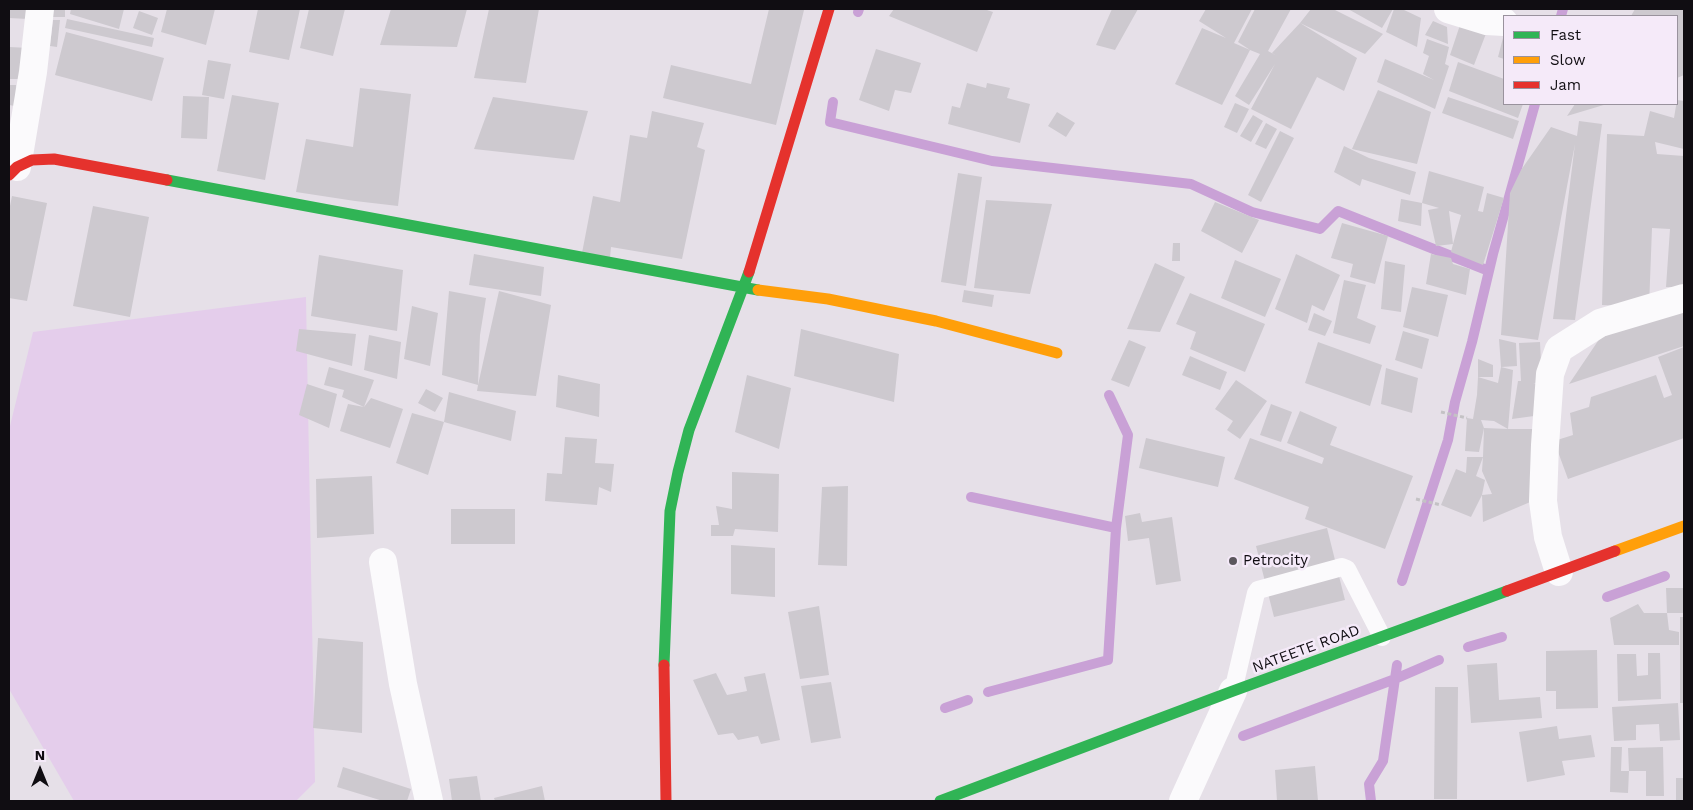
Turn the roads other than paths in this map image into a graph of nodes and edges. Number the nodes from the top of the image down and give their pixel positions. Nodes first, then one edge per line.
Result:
1 (40, 9) edge
2 (829, 9) edge
3 (1448, 9) edge
4 (1503, 22) edge
5 (13, 171) edge
6 (744, 288) junction
7 (1684, 298) edge
8 (1057, 353) dead end
9 (1684, 526) edge
10 (383, 562) dead end
11 (1560, 572) junction
12 (1382, 637) junction
13 (1233, 691) junction
14 (429, 801) edge
15 (666, 801) edge
16 (940, 801) edge
17 (1183, 801) edge

1 - 5 street
2 - 6 street
3 - 4 street
5 - 6 street
6 - 8 street
6 - 15 street
7 - 11 street
9 - 11 street, NATEETE ROAD
10 - 14 street
11 - 12 street, NATEETE ROAD
12 - 13 street, NATEETE ROAD
12 - 13 lane
13 - 16 street, NATEETE ROAD
13 - 17 street

